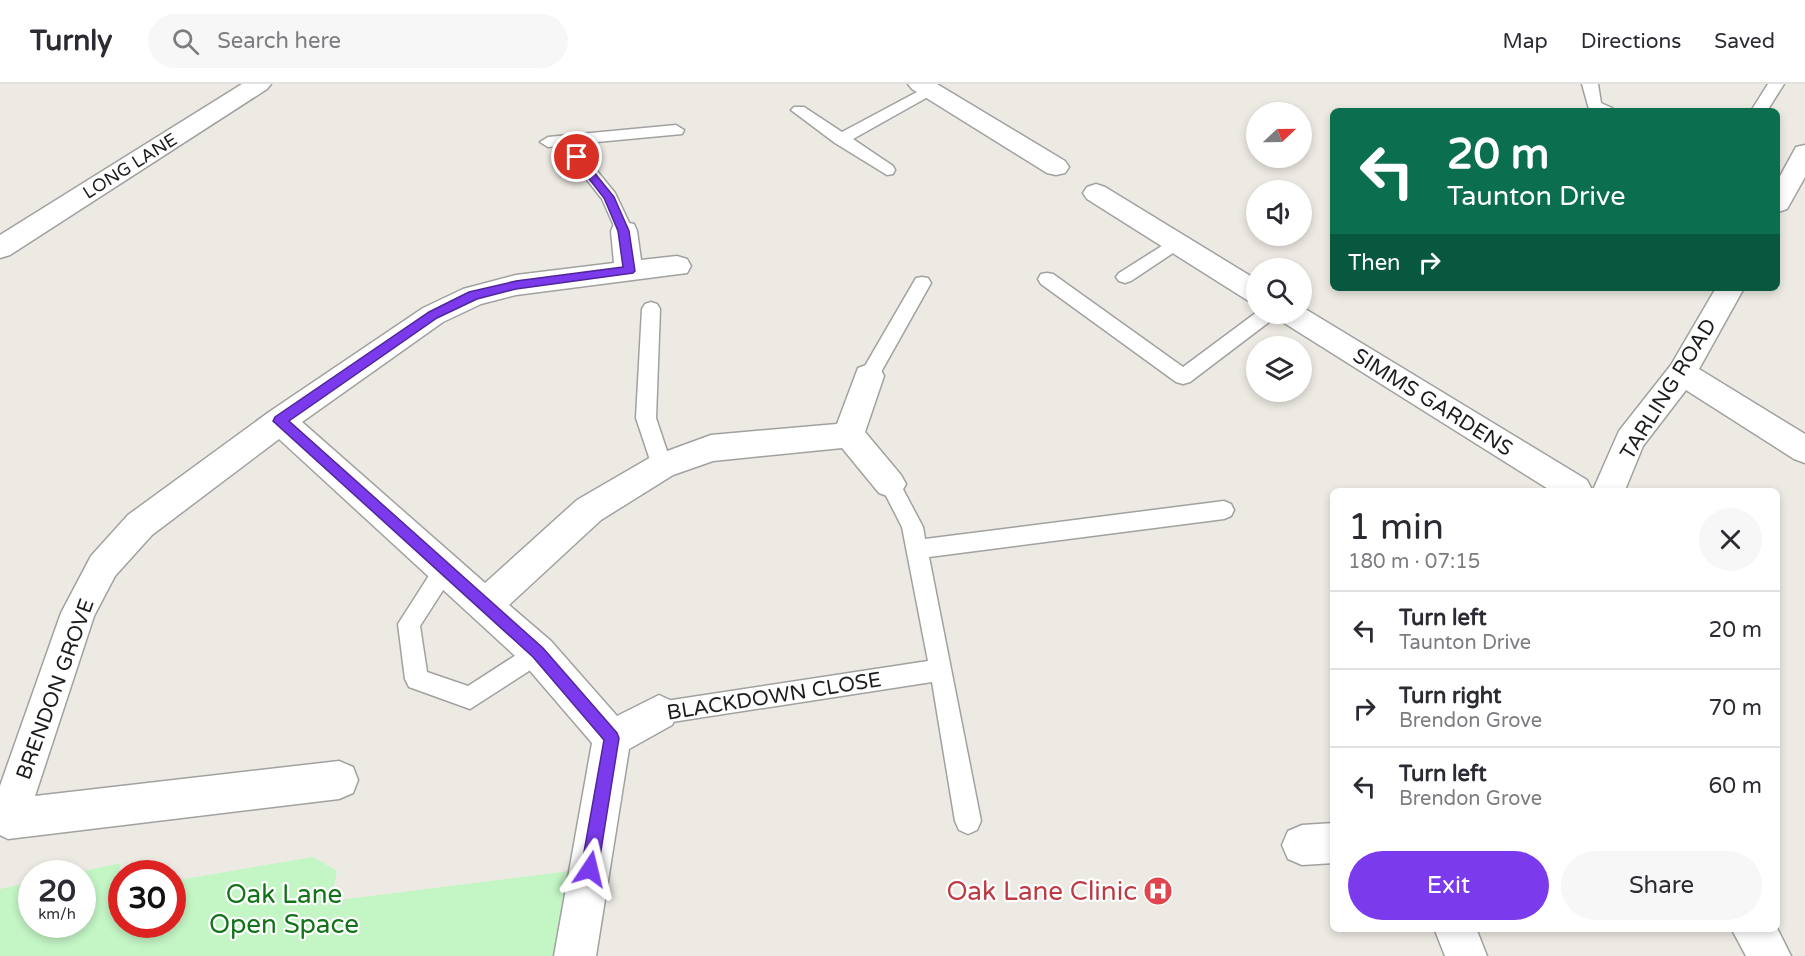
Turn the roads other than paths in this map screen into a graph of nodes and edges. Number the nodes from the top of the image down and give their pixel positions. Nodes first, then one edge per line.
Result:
1 (259, 84) edge
2 (1590, 84) edge
3 (1776, 84) edge
4 (925, 87) edge
5 (1599, 108) edge
6 (1761, 108) edge
7 (799, 110) dead end
8 (676, 130) dead end
9 (578, 139) junction
10 (841, 139) junction
11 (548, 142) dead end
12 (1780, 150) edge
13 (1804, 157) edge
14 (1056, 167) dead end
15 (887, 170) dead end
16 (1096, 193) dead end
17 (1780, 199) edge
18 (624, 231) joint
19 (1176, 243) junction
20 (0, 248) edge
21 (677, 266) dead end
22 (629, 271) junction
23 (1125, 277) dead end
24 (1047, 279) dead end
25 (922, 283) dead end
26 (1246, 286) edge
27 (1728, 291) edge
28 (651, 309) dead end
29 (1254, 324) edge
30 (1307, 324) edge
31 (1682, 373) junction
32 (869, 376) joint
33 (280, 421) junction
34 (849, 435) junction
35 (1805, 450) edge
36 (662, 466) junction
37 (890, 484) joint
38 (1573, 488) edge
39 (1610, 488) edge
40 (1224, 510) dead end
41 (916, 549) junction
42 (445, 570) junction
43 (485, 605) junction
44 (538, 653) junction
45 (941, 670) junction
46 (658, 713) joint
47 (612, 738) junction
48 (339, 780) dead end
49 (4, 821) edge
50 (968, 821) dead end
51 (1457, 932) edge
52 (1755, 932) edge
53 (575, 956) edge
54 (1466, 956) edge
55 (1770, 956) edge

1 - 20 street, LONG LANE
2 - 5 lane
3 - 6 lane
4 - 10 lane
4 - 14 street
7 - 10 lane
8 - 9 lane
9 - 11 lane
9 - 18 lane
10 - 15 lane
12 - 13 street
13 - 17 street
16 - 19 street
18 - 22 street
19 - 23 lane
19 - 26 street
21 - 22 street, BRENDON GROVE
22 - 33 street, BRENDON GROVE
24 - 29 lane
25 - 32 lane
27 - 31 street, TARLING ROAD
28 - 36 lane
30 - 38 street, SIMMS GARDENS
31 - 35 street
31 - 39 street, TARLING ROAD
32 - 34 street
33 - 42 street
33 - 49 street, BRENDON GROVE
34 - 36 street
34 - 37 street
36 - 43 street
37 - 41 lane
40 - 41 lane
41 - 45 lane
42 - 43 street
42 - 44 lane
43 - 44 street
44 - 47 street
45 - 46 lane, BLACKDOWN CLOSE
45 - 50 lane
46 - 47 street, BLACKDOWN CLOSE
47 - 53 street
48 - 49 street, BRENDON GROVE
51 - 54 street
52 - 55 street

